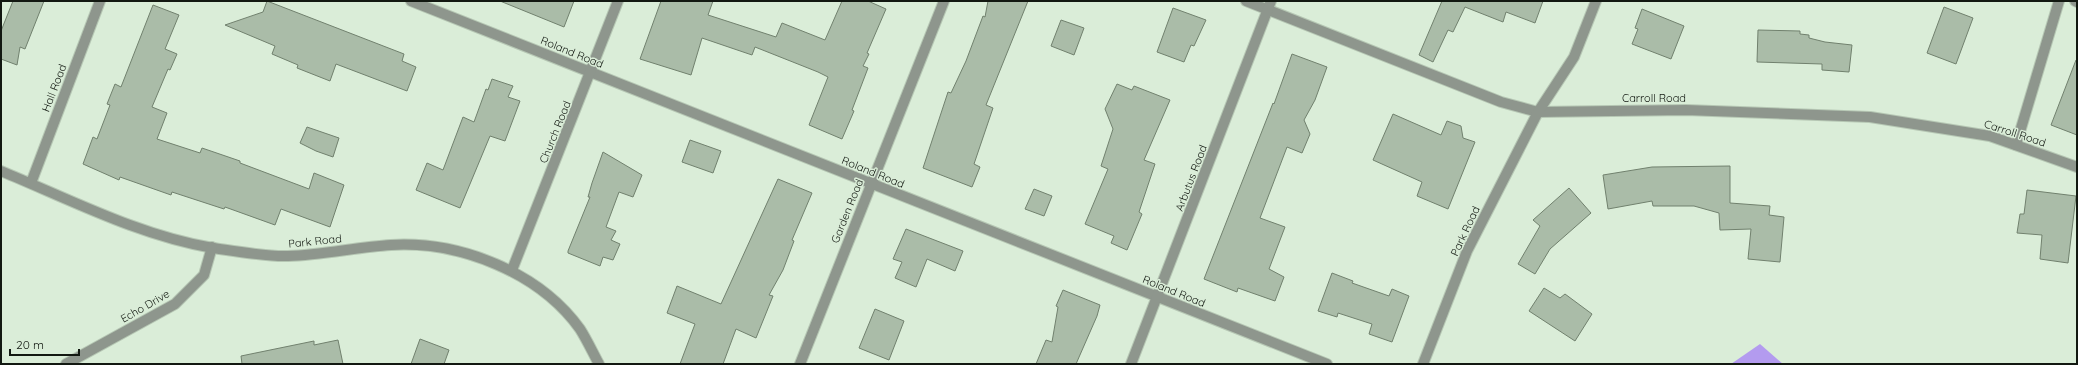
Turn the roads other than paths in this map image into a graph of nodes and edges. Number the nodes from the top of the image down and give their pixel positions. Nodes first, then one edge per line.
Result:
1 (100, 1) edge
2 (411, 1) edge
3 (618, 1) edge
4 (944, 1) edge
5 (1246, 1) edge
6 (1596, 1) edge
7 (2060, 1) edge
8 (1270, 5) edge
9 (591, 73) junction
10 (1538, 112) junction
11 (2016, 145) junction
12 (2077, 167) edge
13 (1, 171) edge
14 (31, 183) junction
15 (871, 184) junction
16 (212, 247) junction
17 (512, 270) junction
18 (1158, 297) junction
19 (66, 364) edge
20 (599, 364) edge
21 (800, 364) edge
22 (1132, 364) edge
23 (1327, 364) edge
24 (1423, 364) edge

1 - 14 street, Hall Road
2 - 9 street, Roland Road
3 - 9 street, Church Road
4 - 15 street, Garden Road
5 - 8 street, Carroll Road
6 - 10 street, Park Road
7 - 11 street
8 - 10 street, Carroll Road
8 - 18 street, Arbutus Road
9 - 15 street, Roland Road
9 - 17 street, Church Road
10 - 11 street, Carroll Road
10 - 24 street, Park Road
11 - 12 street, Carroll Road
13 - 14 street, Park Road
14 - 16 street, Park Road
15 - 18 street, Roland Road
15 - 21 street, Garden Road
16 - 17 street, Park Road
16 - 19 street, Echo Drive
17 - 20 street, Park Road
18 - 22 street, Arbutus Road
18 - 23 street, Roland Road

